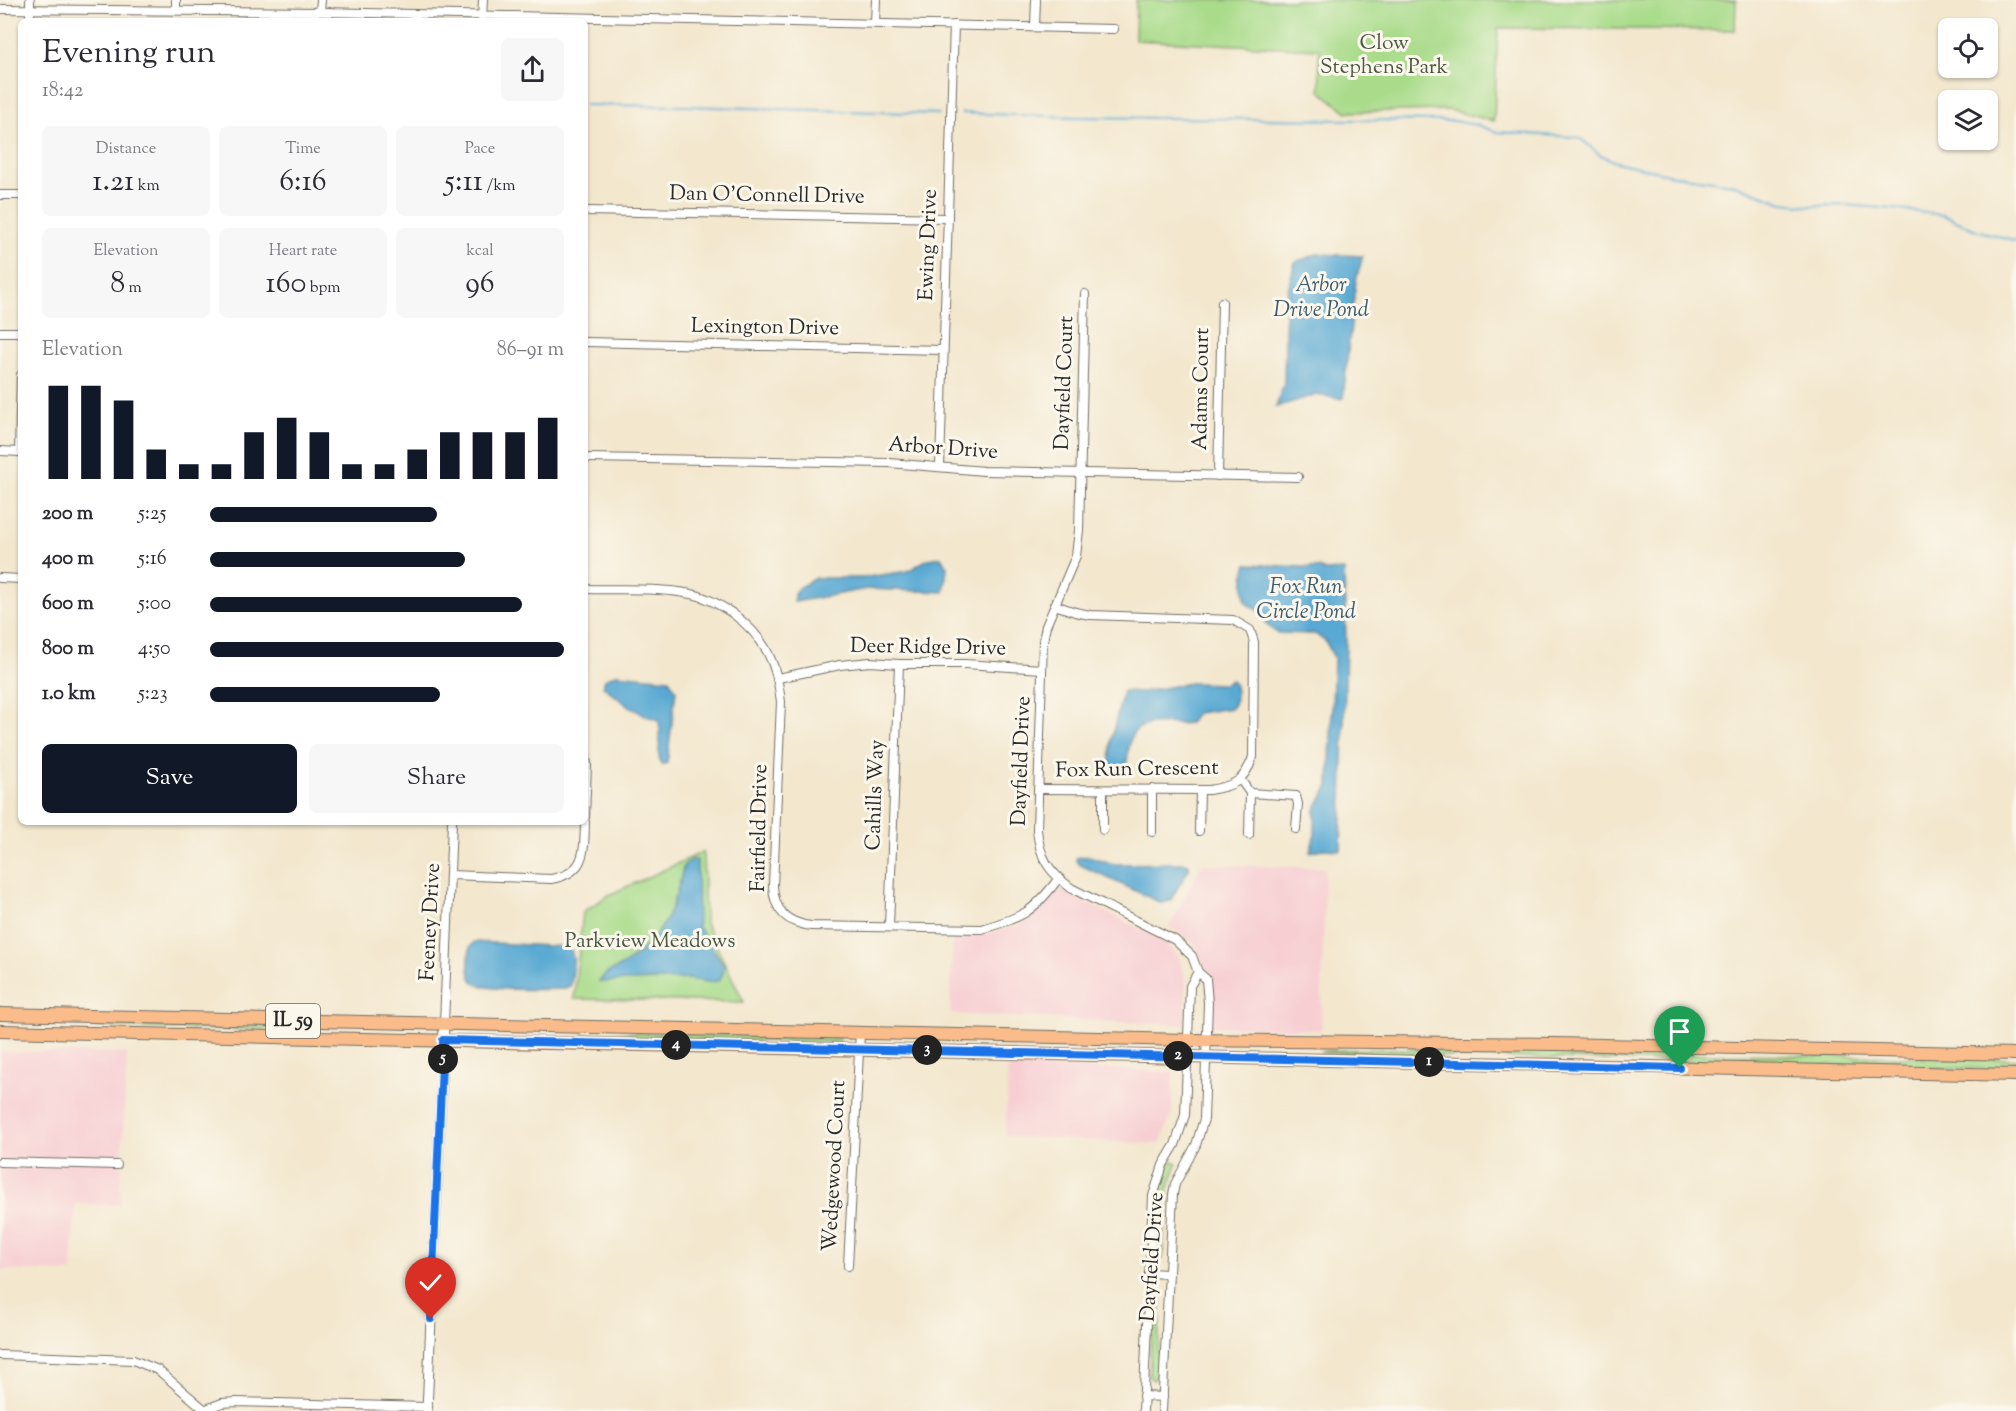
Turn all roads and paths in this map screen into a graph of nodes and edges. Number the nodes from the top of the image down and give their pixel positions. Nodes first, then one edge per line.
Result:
1 (30, 0) edge
2 (176, 0) edge
3 (321, 0) edge
4 (483, 0) edge
5 (876, 0) edge
6 (1036, 0) edge
7 (0, 9) edge
8 (30, 9) junction
9 (176, 10) junction
10 (320, 12) junction
11 (30, 18) edge
12 (482, 18) edge
13 (588, 19) edge
14 (875, 23) junction
15 (954, 25) junction
16 (1035, 26) junction
17 (1114, 29) dead end
18 (0, 195) edge
19 (18, 195) edge
20 (588, 211) edge
21 (948, 218) junction
22 (1085, 294) dead end
23 (1222, 302) dead end
24 (0, 332) edge
25 (18, 332) edge
26 (588, 342) edge
27 (944, 350) junction
28 (0, 452) edge
29 (18, 452) edge
30 (588, 458) edge
31 (940, 466) junction
32 (1080, 473) junction
33 (1218, 476) junction
34 (1298, 477) dead end
35 (0, 578) edge
36 (18, 579) edge
37 (588, 589) edge
38 (1054, 605) junction
39 (899, 664) junction
40 (1042, 669) junction
41 (778, 678) junction
42 (1240, 779) junction
43 (1038, 789) junction
44 (1152, 789) junction
45 (1103, 790) junction
46 (1200, 790) junction
47 (1250, 793) junction
48 (452, 825) edge
49 (585, 825) edge
50 (1296, 829) dead end
51 (1103, 830) dead end
52 (1199, 831) dead end
53 (1152, 832) dead end
54 (1249, 835) dead end
55 (451, 875) junction
56 (1058, 879) junction
57 (890, 927) junction
58 (1198, 972) junction
59 (0, 1014) edge
60 (444, 1024) junction
61 (0, 1031) edge
62 (860, 1032) junction
63 (443, 1040) junction
64 (1188, 1040) junction
65 (1207, 1040) junction
66 (859, 1048) junction
67 (2016, 1054) edge
68 (1187, 1056) junction
69 (1206, 1056) junction
70 (2016, 1075) edge
71 (0, 1162) edge
72 (117, 1165) dead end
73 (848, 1266) dead end
74 (1149, 1273) junction
75 (1168, 1274) junction
76 (0, 1355) edge
77 (1143, 1396) junction
78 (1162, 1397) junction
79 (330, 1408) edge
80 (427, 1409) edge
81 (203, 1410) edge
82 (1143, 1411) edge
83 (1162, 1411) edge

1 - 8 street
2 - 9 street
3 - 10 street
4 - 12 street
5 - 14 street
6 - 16 street
7 - 8 street
8 - 9 street
8 - 11 street
9 - 10 street
10 - 12 street
13 - 14 street
14 - 15 street
15 - 16 street
15 - 21 street, Ewing Drive
16 - 17 street
18 - 19 street
20 - 21 street, Dan O'Connell Drive
21 - 27 street, Ewing Drive
22 - 32 street, Dayfield Court
23 - 33 street, Adams Court
24 - 25 street
26 - 27 street, Lexington Drive
27 - 31 street, Ewing Drive
28 - 29 street
30 - 31 street, Arbor Drive
31 - 32 street, Arbor Drive
32 - 33 street, Arbor Drive
32 - 38 street, Dayfield Drive
33 - 34 street, Arbor Drive
35 - 36 street
37 - 41 street, Fairfield Drive
38 - 40 street, Dayfield Drive
38 - 42 street, Fox Run Crescent
39 - 40 street, Deer Ridge Drive
39 - 41 street, Deer Ridge Drive
39 - 57 street, Cahills Way
40 - 43 street, Dayfield Drive
41 - 57 street, Fairfield Drive
42 - 46 street, Fox Run Crescent
42 - 47 street
43 - 45 street, Fox Run Crescent
43 - 56 street, Dayfield Drive
44 - 45 street, Fox Run Crescent
44 - 46 street, Fox Run Crescent
44 - 53 street
45 - 51 street
46 - 52 street
47 - 50 street
47 - 54 street
48 - 55 street, Feeney Drive
49 - 55 street
55 - 60 street, Feeney Drive
56 - 57 street, Fairfield Drive
56 - 58 street, Dayfield Drive
58 - 64 street, Dayfield Drive
58 - 65 street, Dayfield Drive
59 - 60 main road, IL 59
60 - 62 main road, IL 59
60 - 63 street
61 - 63 main road, IL 59
62 - 64 main road, IL 59
62 - 66 street, Wedgewood Court
63 - 66 main road, IL 59
63 - 80 street
64 - 65 main road, IL 59
64 - 68 street, Dayfield Drive
65 - 67 main road, IL 59
65 - 69 street, Dayfield Drive
66 - 68 main road, IL 59
66 - 73 street, Wedgewood Court
68 - 69 main road, IL 59
68 - 74 street, Dayfield Drive
69 - 70 main road, IL 59
69 - 75 street, Dayfield Drive
71 - 72 street
74 - 75 street
74 - 77 street, Dayfield Drive
75 - 78 street, Dayfield Drive
76 - 81 street
77 - 78 street
77 - 82 street, Dayfield Drive
78 - 83 street, Dayfield Drive
79 - 80 street
79 - 81 street

